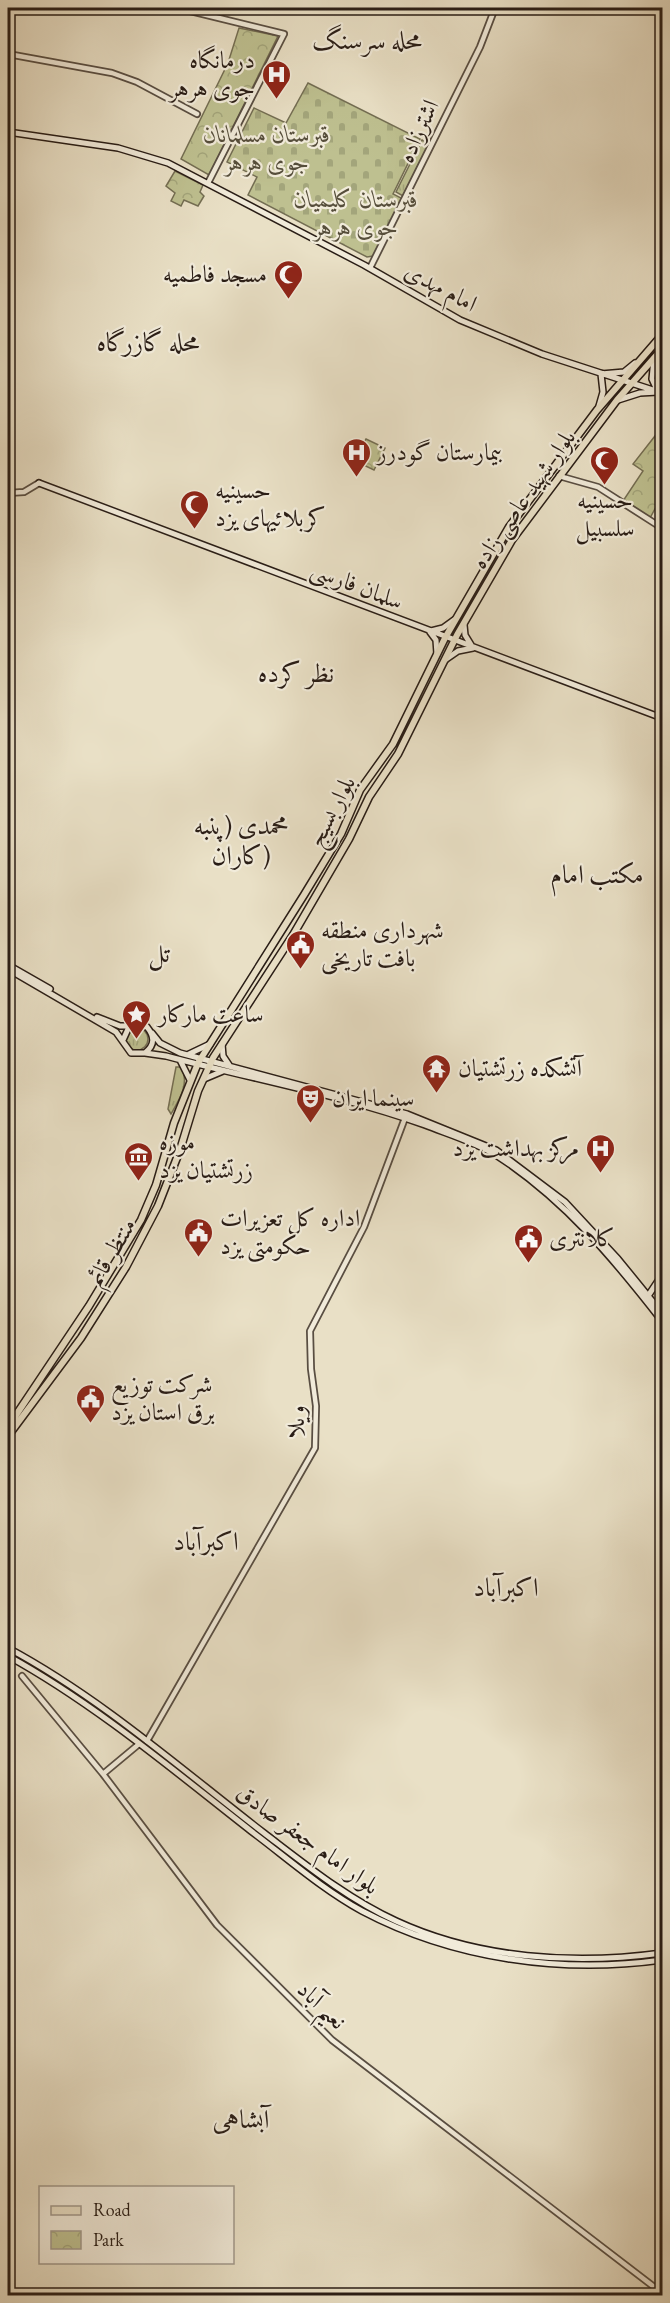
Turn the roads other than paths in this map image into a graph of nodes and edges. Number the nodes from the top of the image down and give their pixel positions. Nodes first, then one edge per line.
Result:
1 (178, 8) edge
2 (495, 8) edge
3 (8, 54) edge
4 (197, 114) dead end
5 (8, 132) edge
6 (208, 183) junction
7 (370, 268) junction
8 (663, 335) edge
9 (663, 348) edge
10 (655, 358) junction
11 (642, 359) junction
12 (601, 374) junction
13 (622, 381) junction
14 (631, 384) junction
15 (660, 393) edge
16 (617, 400) junction
17 (597, 410) junction
18 (563, 453) junction
19 (571, 460) junction
20 (559, 476) junction
21 (39, 483) joint
22 (8, 493) edge
23 (663, 528) edge
24 (491, 558) junction
25 (499, 562) junction
26 (456, 618) junction
27 (465, 620) junction
28 (429, 631) junction
29 (446, 638) junction
30 (454, 641) junction
31 (473, 648) junction
32 (436, 658) junction
33 (444, 662) junction
34 (410, 710) junction
35 (417, 715) junction
36 (663, 718) edge
37 (403, 723) junction
38 (412, 727) junction
39 (283, 927) junction
40 (293, 935) junction
41 (275, 940) junction
42 (286, 946) junction
43 (8, 967) edge
44 (133, 1026) junction
45 (152, 1033) junction
46 (123, 1040) junction
47 (223, 1042) junction
48 (211, 1043) junction
49 (145, 1053) junction
50 (186, 1054) junction
51 (180, 1060) junction
52 (199, 1061) junction
53 (210, 1064) junction
54 (229, 1068) junction
55 (190, 1080) junction
56 (201, 1082) junction
57 (405, 1118) junction
58 (174, 1123) junction
59 (187, 1126) junction
60 (170, 1138) junction
61 (182, 1144) junction
62 (519, 1169) junction
63 (663, 1275) edge
64 (660, 1282) edge
65 (640, 1286) junction
66 (655, 1293) junction
67 (648, 1298) junction
68 (655, 1304) junction
69 (663, 1313) edge
70 (663, 1321) edge
71 (8, 1427) edge
72 (8, 1436) edge
73 (8, 1648) edge
74 (8, 1656) edge
75 (22, 1676) dead end
76 (147, 1740) junction
77 (139, 1744) junction
78 (171, 1759) junction
79 (166, 1765) junction
80 (180, 1766) junction
81 (176, 1773) junction
82 (103, 1774) junction
83 (663, 1953) edge
84 (663, 1960) edge
85 (663, 2293) edge

1 - 6 street
2 - 7 street, اشترزاده
3 - 4 street
5 - 6 main road, امام مهدی
6 - 7 main road, امام مهدی
7 - 12 main road, امام مهدی
8 - 11 main road, بلوار شهید عاصی زاده
9 - 10 main road, بلوار شهید عاصی زاده
10 - 14 main road, بلوار شهید عاصی زاده
10 - 15 main road
11 - 12 main road
11 - 13 main road, بلوار شهید عاصی زاده
12 - 13 main road, امام مهدی
12 - 17 main road
13 - 14 main road, امام مهدی
13 - 17 main road, بلوار شهید عاصی زاده
14 - 15 main road, امام مهدی
14 - 16 main road, بلوار شهید عاصی زاده
15 - 16 main road
16 - 19 main road, بلوار شهید عاصی زاده
17 - 18 main road, بلوار شهید عاصی زاده
18 - 19 main road
18 - 24 main road, بلوار شهید عاصی زاده
19 - 20 main road, بلوار شهید عاصی زاده
20 - 23 street
20 - 25 main road, بلوار شهید عاصی زاده
21 - 22 street
21 - 28 main road, سلمان فارسی
24 - 25 main road
24 - 26 main road, بلوار شهید عاصی زاده
25 - 27 main road, بلوار شهید عاصی زاده
26 - 28 main road
26 - 29 main road, بلوار شهید عاصی زاده
27 - 30 main road, بلوار شهید عاصی زاده
27 - 31 main road
28 - 29 main road, سلمان فارسی
28 - 32 main road
29 - 30 main road, سلمان فارسی
29 - 32 main road, بلوار بسیج
30 - 31 main road, سلمان فارسی
30 - 33 main road, بلوار بسیج
31 - 33 main road
31 - 36 main road, سلمان فارسی
32 - 34 main road, بلوار بسیج
33 - 35 main road, بلوار بسیج
34 - 35 main road
34 - 37 main road, بلوار بسیج
35 - 38 main road, بلوار بسیج
37 - 38 main road
37 - 39 main road, بلوار بسیج
38 - 40 main road, بلوار بسیج
39 - 40 main road
39 - 41 main road, بلوار بسیج
40 - 42 main road, بلوار بسیج
41 - 42 main road
41 - 48 main road, بلوار بسیج
42 - 47 main road, بلوار بسیج
43 - 44 main road
43 - 46 main road
44 - 45 main road
44 - 46 main road
45 - 49 main road
45 - 50 main road
46 - 49 main road
47 - 53 main road, بلوار بسیج
47 - 54 main road
48 - 50 main road
48 - 52 main road, بلوار بسیج
49 - 51 main road
50 - 52 main road
51 - 52 main road
51 - 55 main road
52 - 53 main road
52 - 55 main road, منتظر قائم
53 - 54 main road
53 - 56 main road, منتظر قائم
54 - 56 main road
54 - 57 main road
54 - 62 main road
55 - 58 main road, منتظر قائم
56 - 59 main road, منتظر قائم
57 - 62 main road
57 - 76 street, ویلا
58 - 59 main road
58 - 60 main road, منتظر قائم
59 - 61 main road, منتظر قائم
60 - 61 main road
60 - 71 main road, منتظر قائم
61 - 72 main road, منتظر قائم
62 - 65 main road
62 - 67 main road
63 - 64 main road
64 - 65 main road
64 - 66 main road
64 - 67 main road
65 - 67 main road
66 - 67 main road
66 - 68 main road
67 - 68 main road
67 - 70 main road
68 - 69 main road
73 - 76 main road, بلوار امام جعفر صادق
74 - 77 main road, بلوار امام جعفر صادق
75 - 82 street, نعیم آباد
76 - 78 main road, بلوار امام جعفر صادق
77 - 79 main road, بلوار امام جعفر صادق
77 - 82 street
78 - 79 main road
78 - 80 main road, بلوار امام جعفر صادق
79 - 81 main road, بلوار امام جعفر صادق
80 - 81 main road
80 - 83 main road, بلوار امام جعفر صادق
81 - 84 main road, بلوار امام جعفر صادق
82 - 85 street, نعیم آباد

